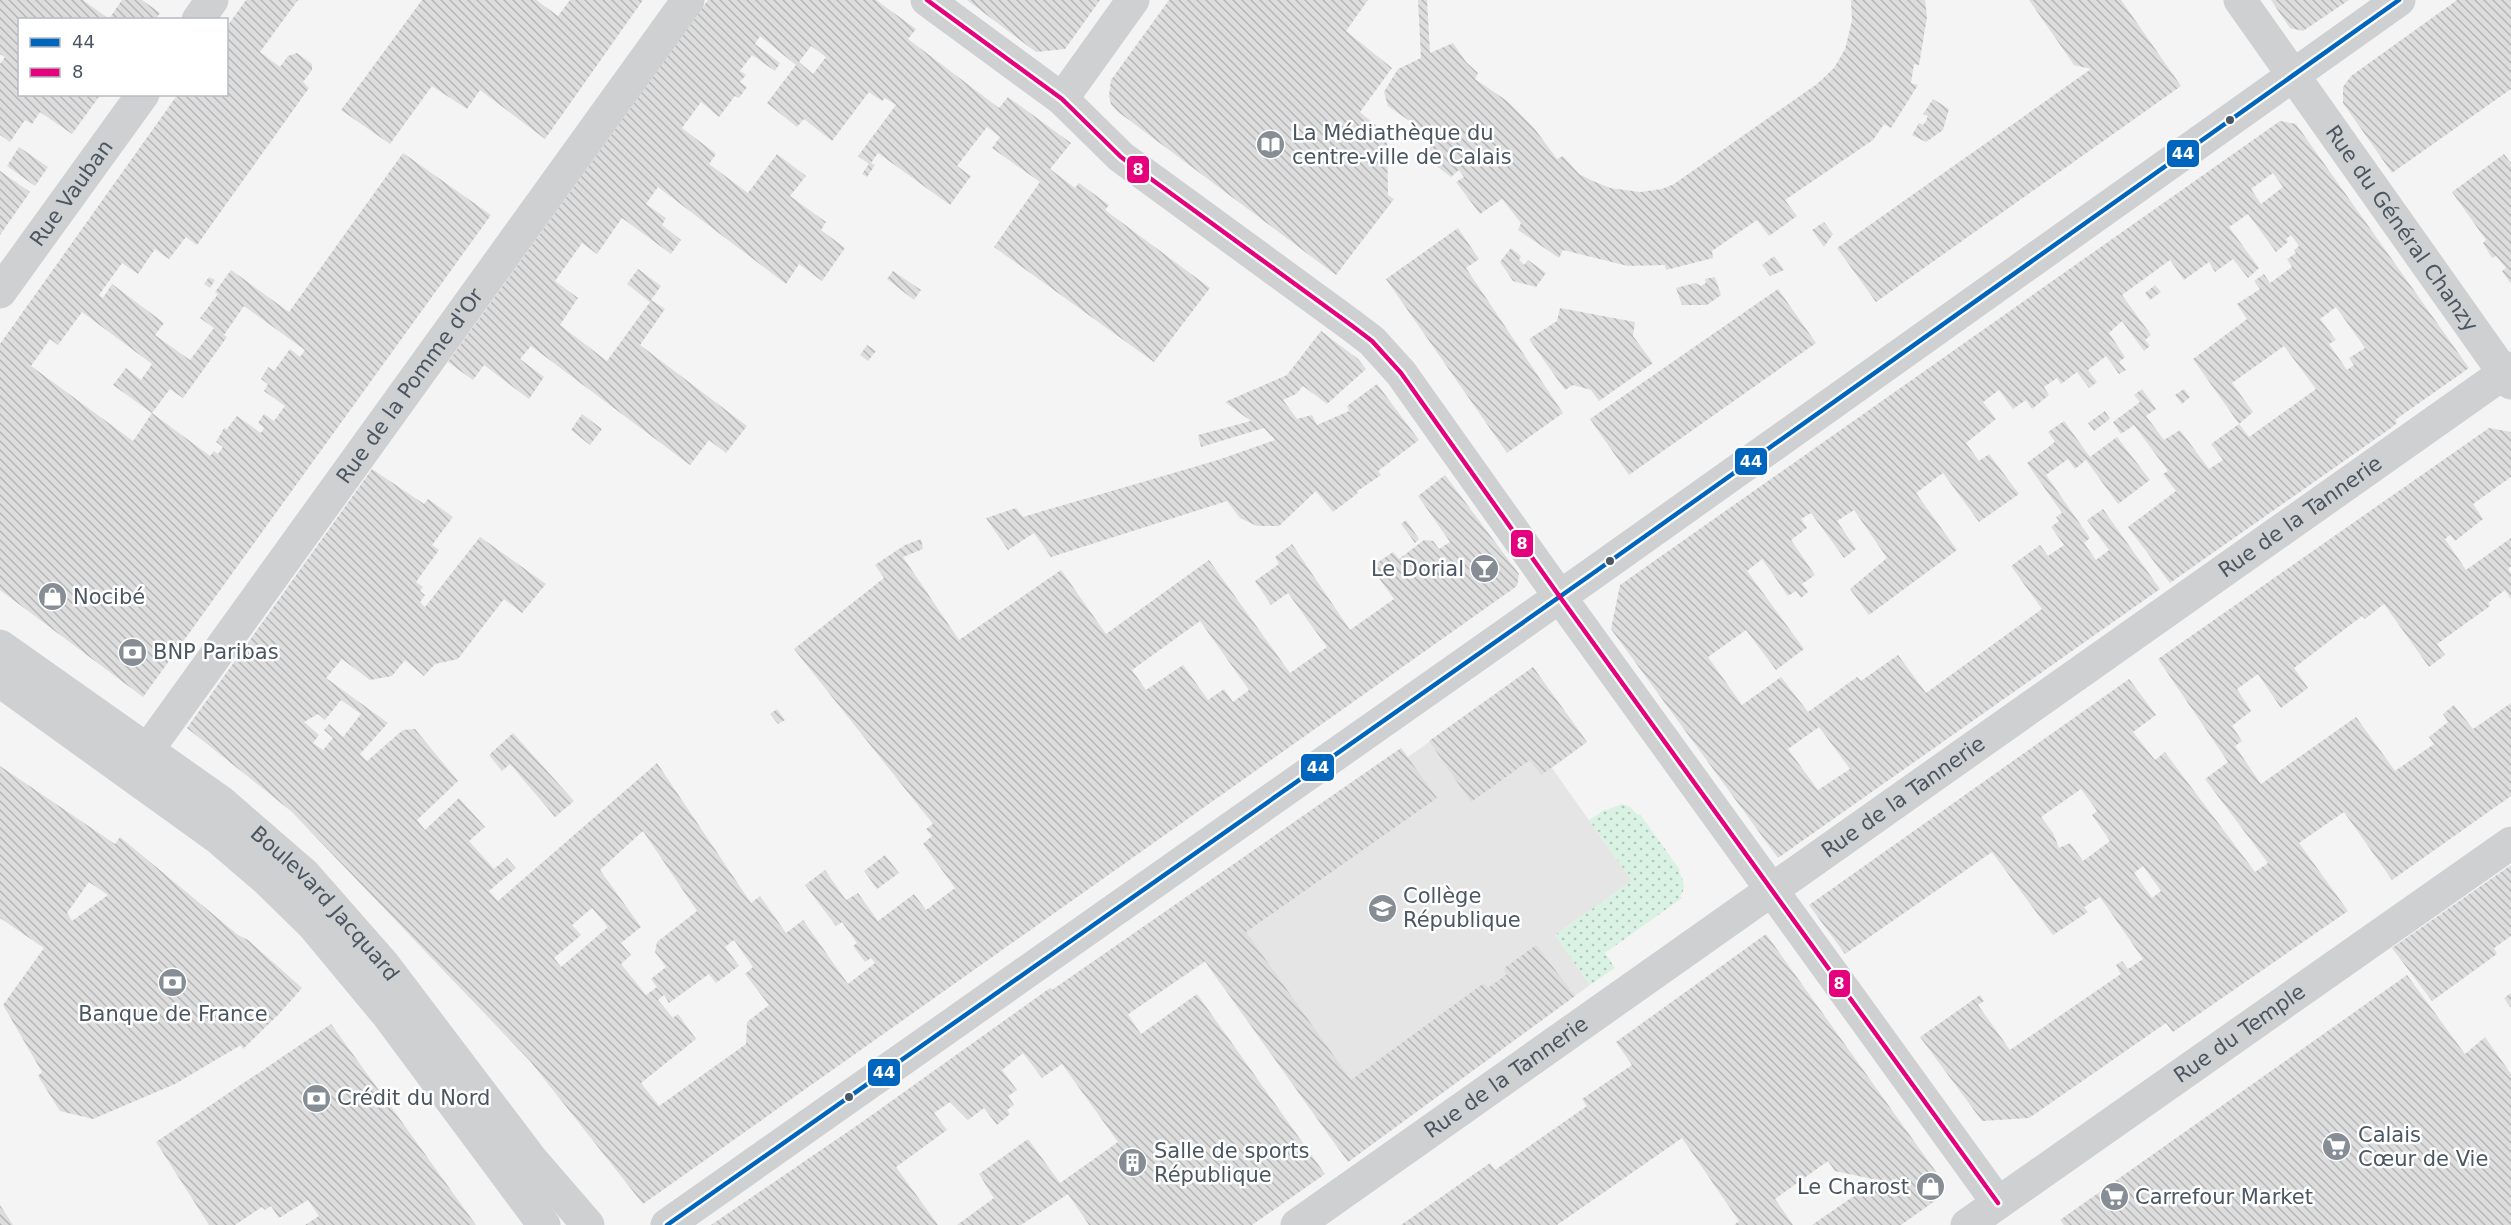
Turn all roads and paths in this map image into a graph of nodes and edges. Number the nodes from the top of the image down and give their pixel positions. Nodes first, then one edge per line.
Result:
1 (212, 0) edge
2 (688, 0) edge
3 (927, 0) edge
4 (1133, 0) edge
5 (2240, 0) edge
6 (2399, 0) edge
7 (199, 18) edge
8 (2294, 75) junction
9 (142, 96) edge
10 (1062, 99) junction
11 (0, 292) edge
12 (2509, 375) edge
13 (1560, 597) junction
14 (0, 646) edge
15 (0, 681) edge
16 (139, 761) junction
17 (2511, 843) edge
18 (1772, 891) junction
19 (1998, 1203) junction
20 (544, 1225) edge
21 (588, 1225) edge
22 (667, 1225) edge
23 (1297, 1225) edge
24 (1967, 1225) edge

1 - 7 street
2 - 16 street, Rue de la Pomme d'Or
3 - 10 street
4 - 10 street
5 - 8 street, Rue du Général Chanzy
6 - 8 street
8 - 12 street, Rue du Général Chanzy
8 - 13 street
9 - 11 street, Rue Vauban
10 - 13 street
12 - 18 street, Rue de la Tannerie
13 - 18 street
13 - 22 street
14 - 16 street, Boulevard Jacquard
15 - 16 street, Boulevard Jacquard
16 - 20 street, Boulevard Jacquard
16 - 21 street, Boulevard Jacquard
17 - 19 street, Rue du Temple
18 - 19 street
18 - 23 street, Rue de la Tannerie
19 - 24 street, Rue du Temple

